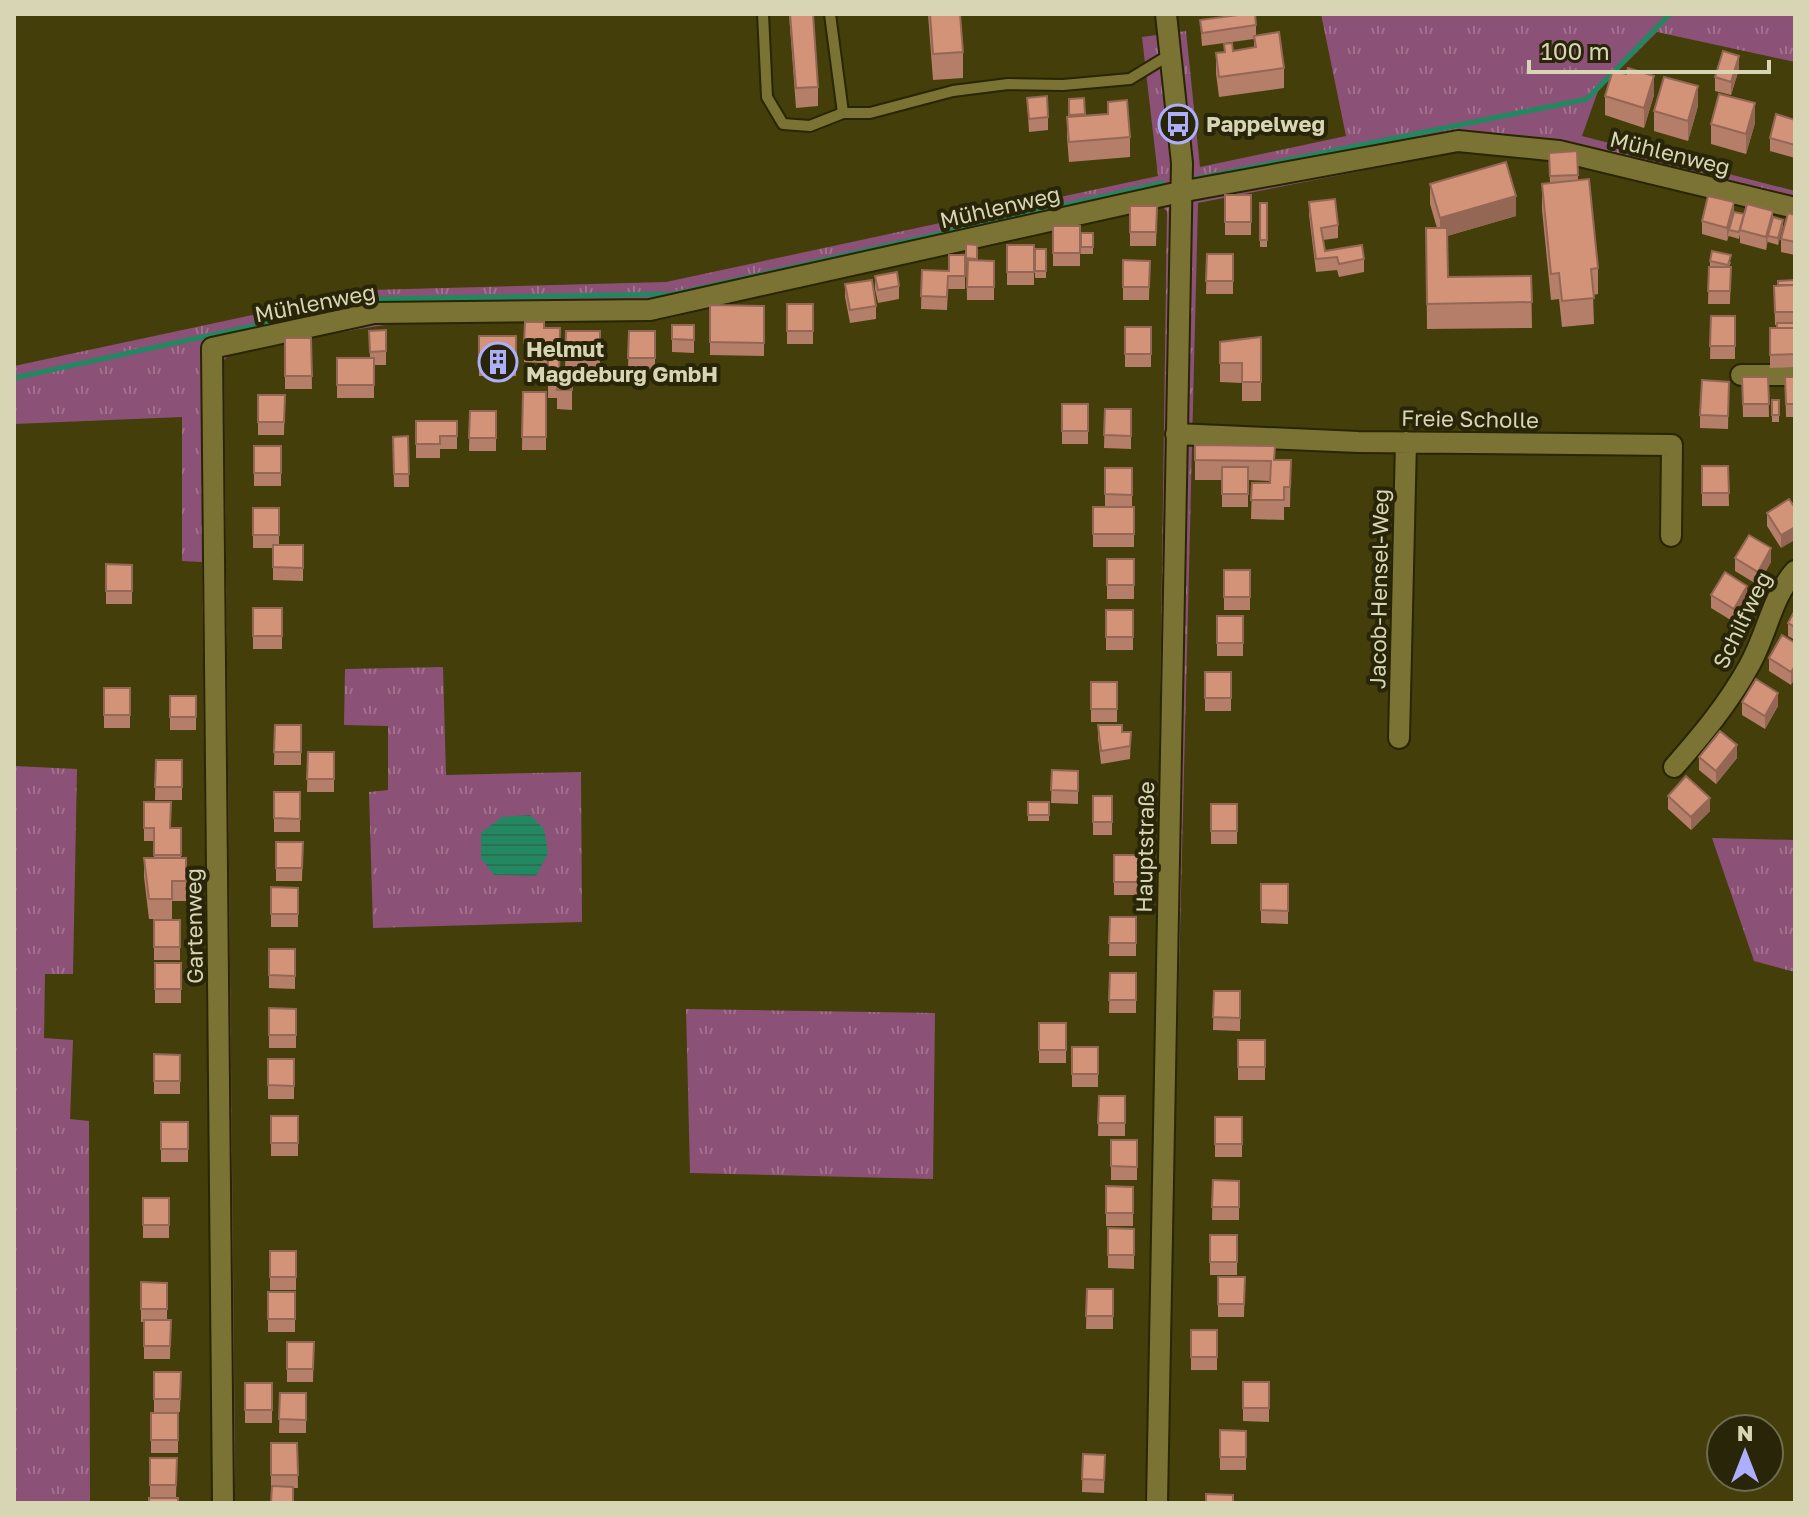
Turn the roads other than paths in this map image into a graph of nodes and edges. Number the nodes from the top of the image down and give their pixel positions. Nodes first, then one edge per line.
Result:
1 (763, 14) edge
2 (830, 14) edge
3 (1166, 14) edge
4 (1171, 54) junction
5 (843, 113) junction
6 (1180, 192) junction
7 (1795, 208) edge
8 (212, 348) joint
9 (1741, 375) edge
10 (1795, 375) edge
11 (1176, 434) junction
12 (1406, 442) junction
13 (1671, 536) dead end
14 (1795, 571) edge
15 (1399, 738) dead end
16 (1674, 767) dead end
17 (223, 1503) edge
18 (1157, 1503) edge

1 - 5 lane
2 - 5 lane
3 - 4 street
4 - 5 lane
4 - 6 street
6 - 7 street, Mühlenweg
6 - 8 street, Mühlenweg
6 - 11 street, Hauptstraße
8 - 17 street, Gartenweg
9 - 10 street
11 - 12 street, Freie Scholle
11 - 18 street, Hauptstraße
12 - 13 street, Freie Scholle
12 - 15 street, Jacob-Hensel-Weg
14 - 16 street, Schilfweg

